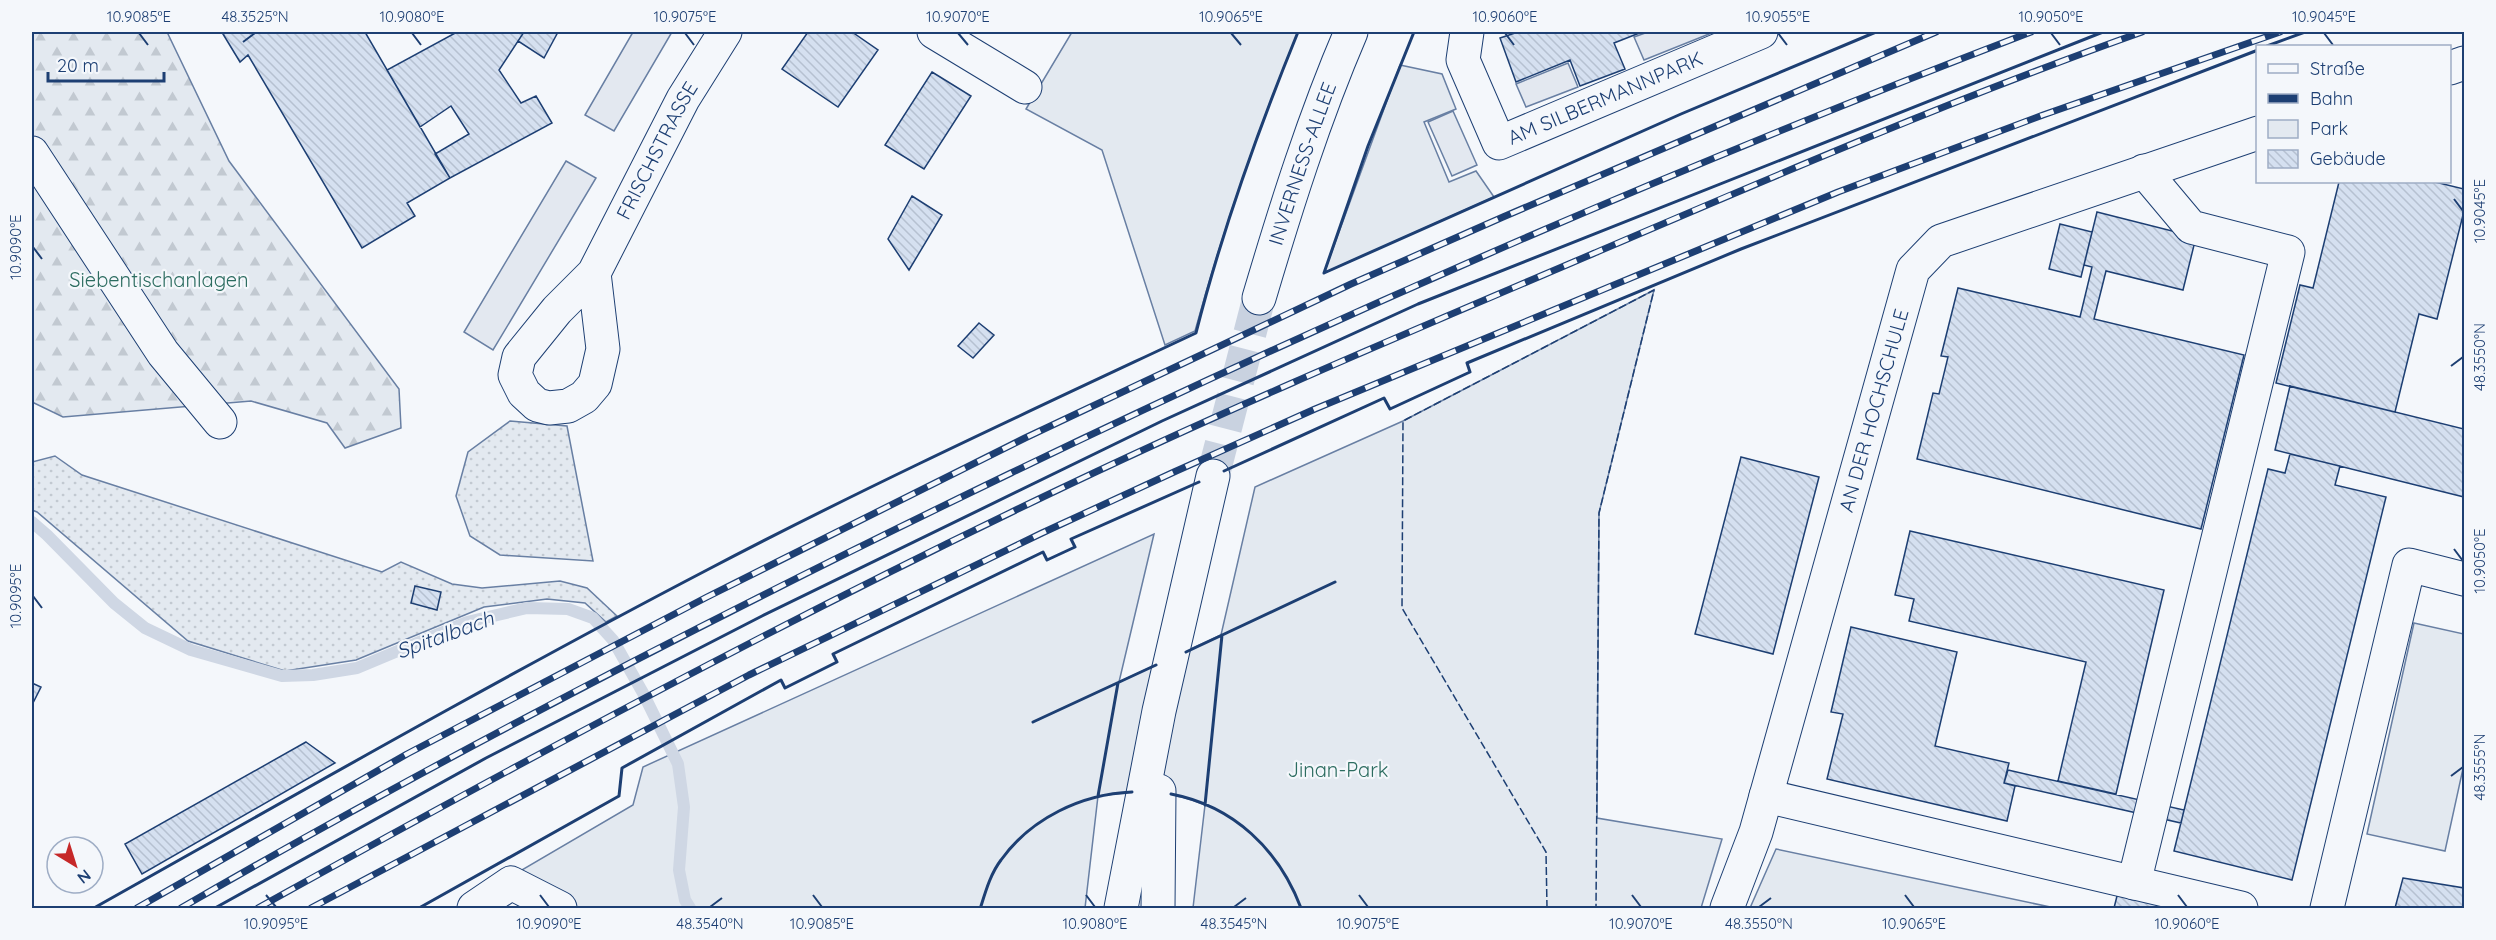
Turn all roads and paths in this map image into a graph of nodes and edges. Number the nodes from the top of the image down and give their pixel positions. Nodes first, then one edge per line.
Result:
1 (725, 32) edge
2 (934, 32) edge
3 (1351, 32) edge
4 (1761, 32) edge
5 (1465, 46) edge
6 (1025, 87) dead end
7 (2256, 134) edge
8 (32, 153) edge
9 (2144, 171) junction
10 (594, 273) dead end
11 (1259, 298) tunnel mouth
12 (220, 422) dead end
13 (1213, 476) tunnel mouth
14 (2464, 579) edge
15 (1159, 711) junction
16 (1766, 796) junction
17 (2134, 884) junction
18 (2236, 908) edge
19 (474, 909) edge
20 (560, 909) edge
21 (1121, 909) edge
22 (1158, 909) edge
23 (1727, 909) edge
24 (2327, 909) edge

1 - 10 main road, FRISCHSTRASSE
2 - 6 main road
3 - 11 main road, INVERNESS-ALLEE
4 - 5 main road, AM SILBERMANNPARK
7 - 9 main road, AN DER HOCHSCHULE
8 - 12 main road
9 - 16 main road, AN DER HOCHSCHULE
9 - 17 main road
13 - 15 main road
14 - 24 main road
15 - 21 main road
15 - 22 main road
16 - 17 main road
16 - 23 main road, AN DER HOCHSCHULE
17 - 18 main road
19 - 20 main road

